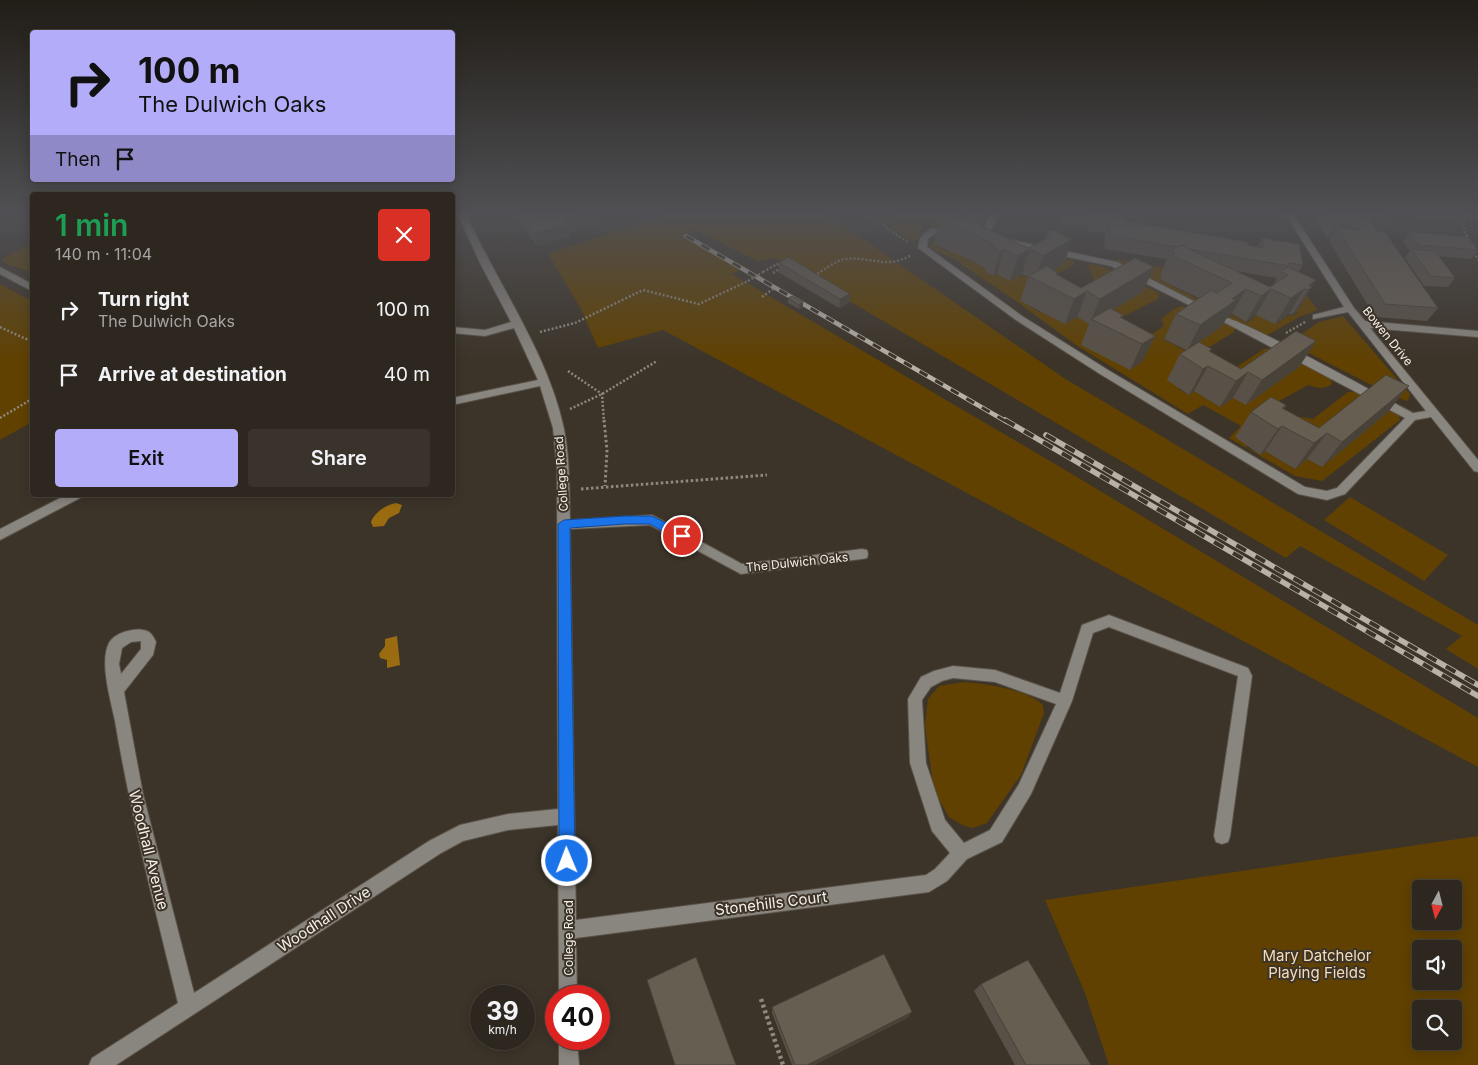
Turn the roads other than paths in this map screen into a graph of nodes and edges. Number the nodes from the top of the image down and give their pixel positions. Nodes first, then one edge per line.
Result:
1 (486, 262) edge
2 (941, 262) edge
3 (1103, 262) edge
4 (1320, 262) edge
5 (0, 270) edge
6 (30, 287) edge
7 (1350, 309) junction
8 (1212, 313) edge
9 (1316, 318) road end
10 (1225, 319) edge
11 (516, 324) junction
12 (1362, 324) junction
13 (455, 330) edge
14 (1478, 334) edge
15 (544, 382) junction
16 (455, 401) edge
17 (1433, 413) junction
18 (1412, 417) junction
19 (1478, 468) edge
20 (72, 497) edge
21 (564, 524) junction
22 (0, 535) edge
23 (862, 554) dead end
24 (116, 691) dead end
25 (1065, 701) junction
26 (566, 816) junction
27 (1222, 836) dead end
28 (961, 853) junction
29 (569, 930) junction
30 (568, 985) edge
31 (188, 1007) junction
32 (568, 1050) edge
33 (99, 1065) edge
34 (569, 1065) edge

1 - 11 street, College Road
2 - 18 street
3 - 8 street
4 - 7 street, Bowen Drive
5 - 6 street
7 - 9 street
7 - 12 street, Bowen Drive
10 - 18 street
11 - 13 street
11 - 15 street, College Road
12 - 14 street
12 - 17 street, Bowen Drive
15 - 16 street
15 - 21 street, College Road
17 - 18 street
17 - 19 street, Bowen Drive
20 - 22 street
21 - 23 street, The Dulwich Oaks
21 - 26 street, College Road
24 - 31 street, Woodhall Avenue
25 - 27 street, Stonehills Court
25 - 28 street, Stonehills Court
25 - 28 street
26 - 29 street, College Road
26 - 31 street, Woodhall Drive
28 - 29 street, Stonehills Court
29 - 30 street, College Road
31 - 33 street, Woodhall Drive
32 - 34 street

